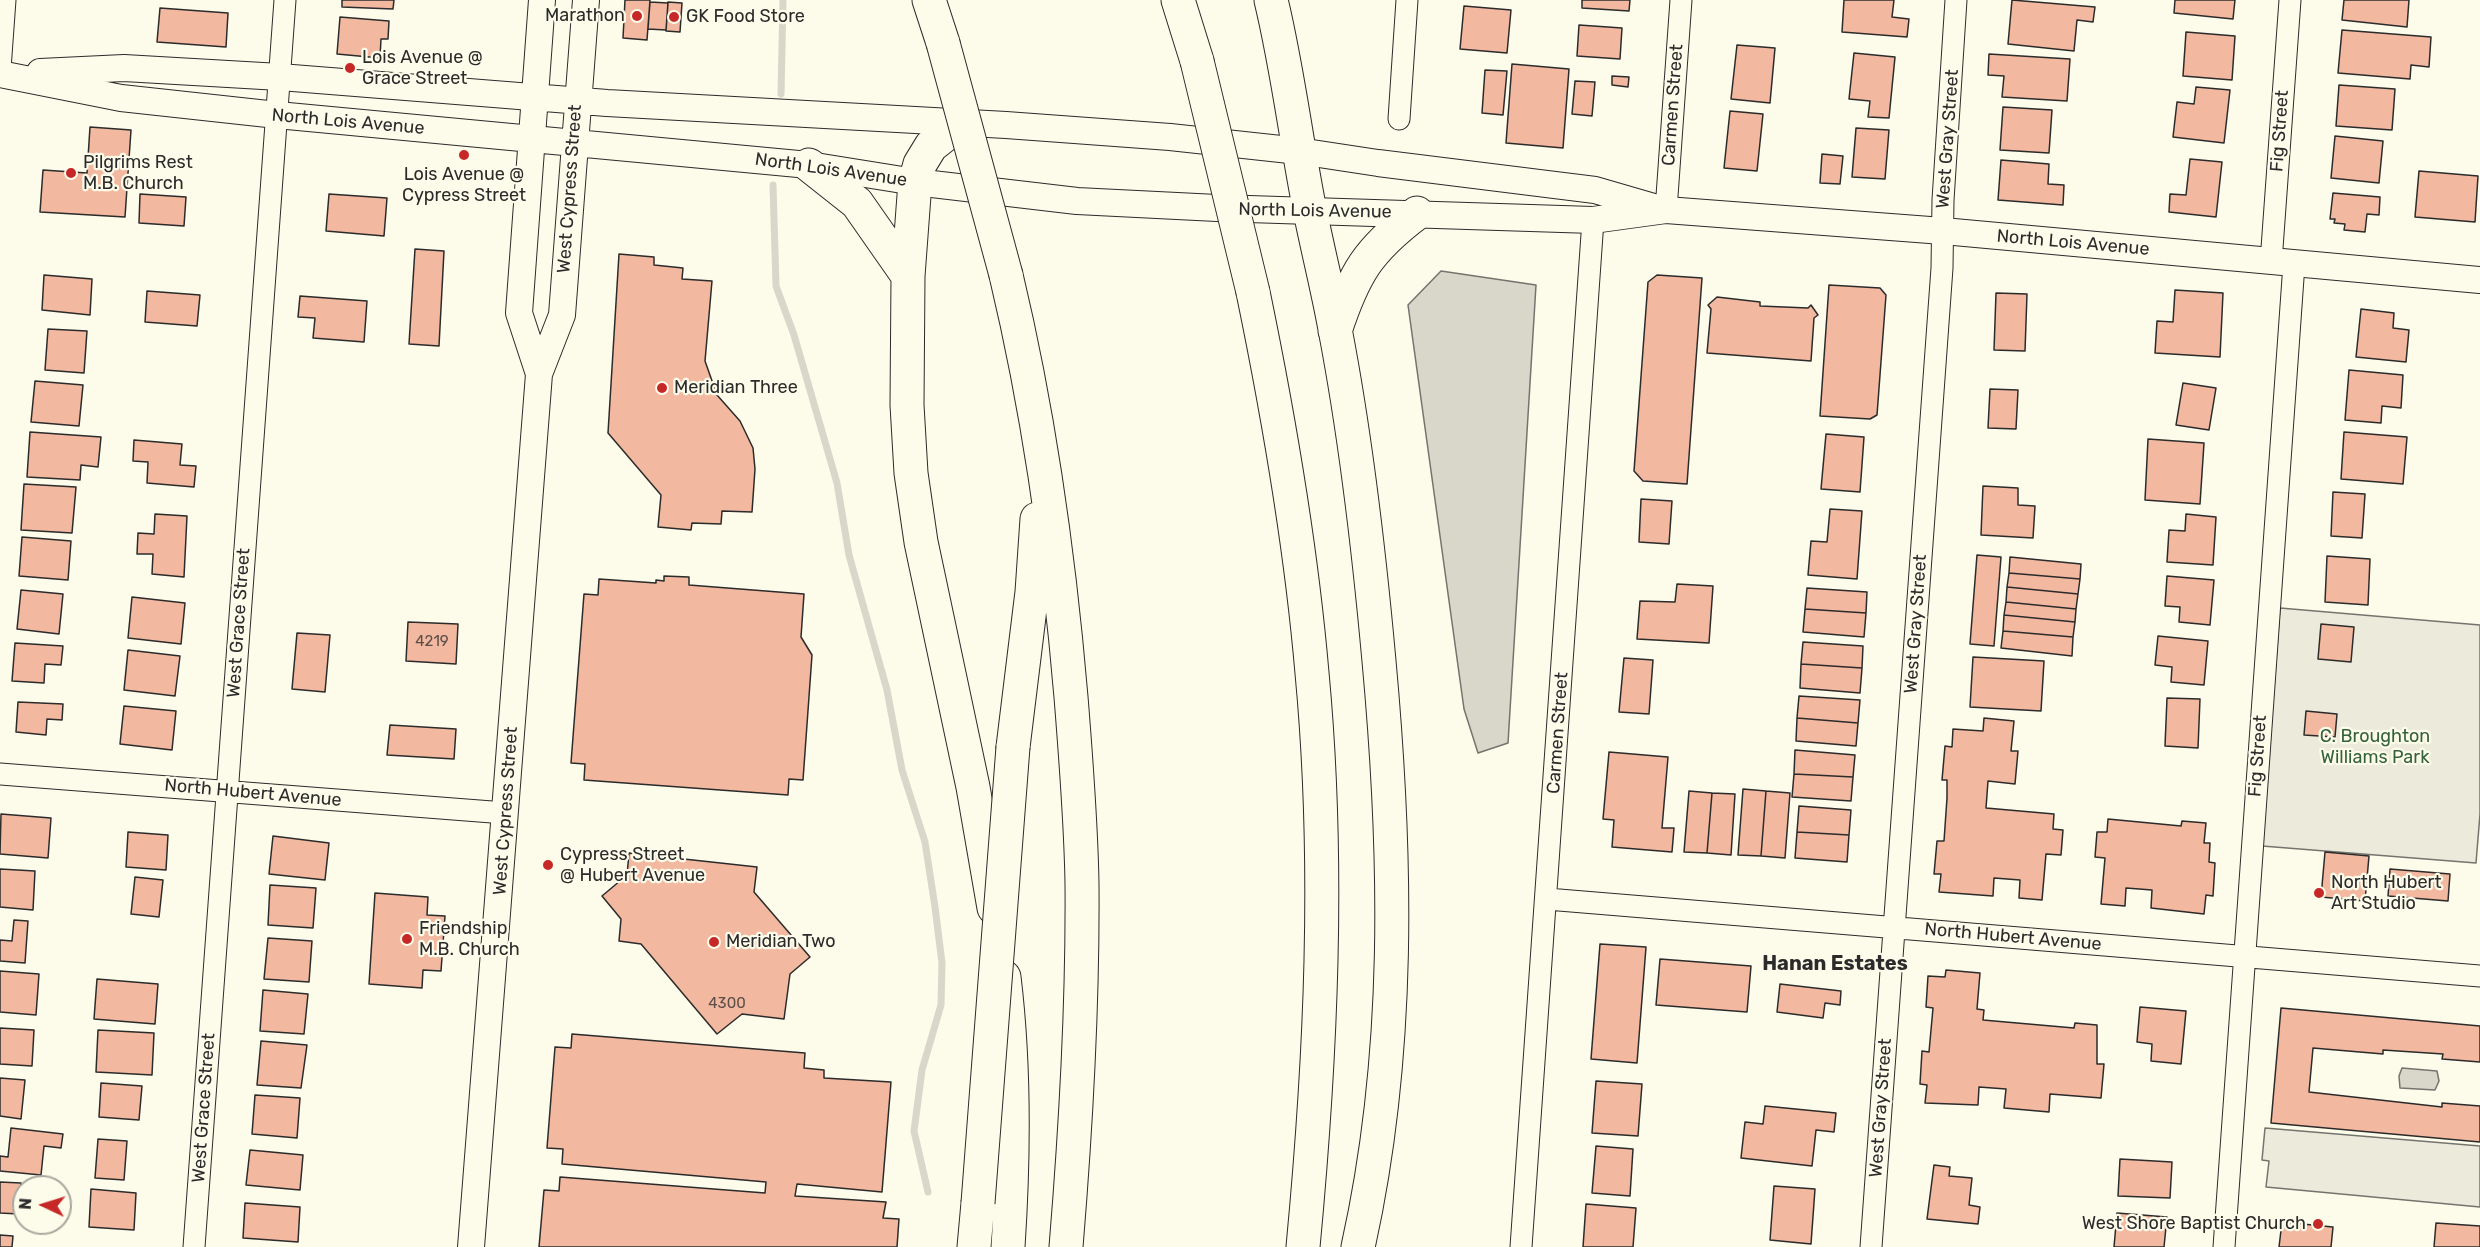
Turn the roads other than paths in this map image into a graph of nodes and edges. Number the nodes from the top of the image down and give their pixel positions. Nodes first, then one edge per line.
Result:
1 (5, 0) edge
2 (285, 0) edge
3 (542, 0) edge
4 (586, 0) edge
5 (929, 0) edge
6 (1178, 0) edge
7 (1271, 0) edge
8 (1407, 0) edge
9 (1681, 0) edge
10 (1956, 0) edge
11 (2290, 0) edge
12 (0, 69) edge
13 (0, 74) edge
14 (280, 77) junction
15 (535, 96) junction
16 (576, 100) junction
17 (277, 115) junction
18 (1399, 118) dead end
19 (960, 123) junction
20 (532, 138) junction
21 (574, 142) junction
22 (1299, 151) junction
23 (809, 165) junction
24 (915, 182) junction
25 (1310, 210) junction
26 (1666, 210) junction
27 (1418, 213) junction
28 (1593, 220) junction
29 (1942, 231) junction
30 (2283, 263) junction
31 (908, 276) junction
32 (2480, 280) edge
33 (1335, 331) junction
34 (539, 374) junction
35 (1037, 422) junction
36 (0, 774) edge
37 (226, 791) junction
38 (505, 813) junction
39 (1547, 899) junction
40 (1894, 927) junction
41 (2244, 957) junction
42 (2480, 976) edge
43 (194, 1247) edge
44 (471, 1247) edge
45 (974, 1247) edge
46 (1008, 1247) edge
47 (1066, 1247) edge
48 (1303, 1247) edge
49 (1358, 1247) edge
50 (1521, 1247) edge
51 (1871, 1247) edge
52 (2224, 1247) edge

1 - 12 street
2 - 14 street, West Grace Street
3 - 15 street, West Cypress Street
4 - 16 street, West Cypress Street
5 - 35 highway, bridge
6 - 48 highway, bridge
7 - 22 highway
8 - 18 street
9 - 26 street, Carmen Street
10 - 29 street, West Gray Street
11 - 30 street, Fig Street
13 - 14 street, North Lois Avenue
13 - 17 street, North Lois Avenue
14 - 15 street, North Lois Avenue
14 - 17 street, West Grace Street
15 - 16 street, North Lois Avenue
15 - 20 street, West Cypress Street
16 - 19 street, North Lois Avenue
16 - 21 street, West Cypress Street
17 - 20 street, North Lois Avenue
17 - 37 street, West Grace Street
19 - 22 street, North Lois Avenue
19 - 24 highway
20 - 21 street, North Lois Avenue
20 - 34 street, West Cypress Street
21 - 23 street, North Lois Avenue
21 - 34 street, West Cypress Street
22 - 25 highway
22 - 26 street, North Lois Avenue
23 - 24 street, North Lois Avenue
23 - 31 highway
24 - 25 street, North Lois Avenue
24 - 31 highway
25 - 27 street, North Lois Avenue
25 - 33 highway
26 - 28 street, North Lois Avenue
26 - 29 street, North Lois Avenue
27 - 28 street, North Lois Avenue
27 - 33 highway
28 - 39 street, Carmen Street
29 - 30 street, North Lois Avenue
29 - 40 street, West Gray Street
30 - 32 street, North Lois Avenue
30 - 41 street, Fig Street
31 - 46 highway
33 - 49 highway
34 - 38 street, West Cypress Street
35 - 45 highway, bridge
35 - 47 highway
36 - 37 street, North Hubert Avenue
37 - 38 street, North Hubert Avenue
37 - 43 street, West Grace Street
38 - 44 street, West Cypress Street
39 - 40 street, North Hubert Avenue
39 - 50 street, Carmen Street
40 - 41 street, North Hubert Avenue
40 - 51 street, West Gray Street
41 - 42 street, North Hubert Avenue
41 - 52 street, Fig Street

